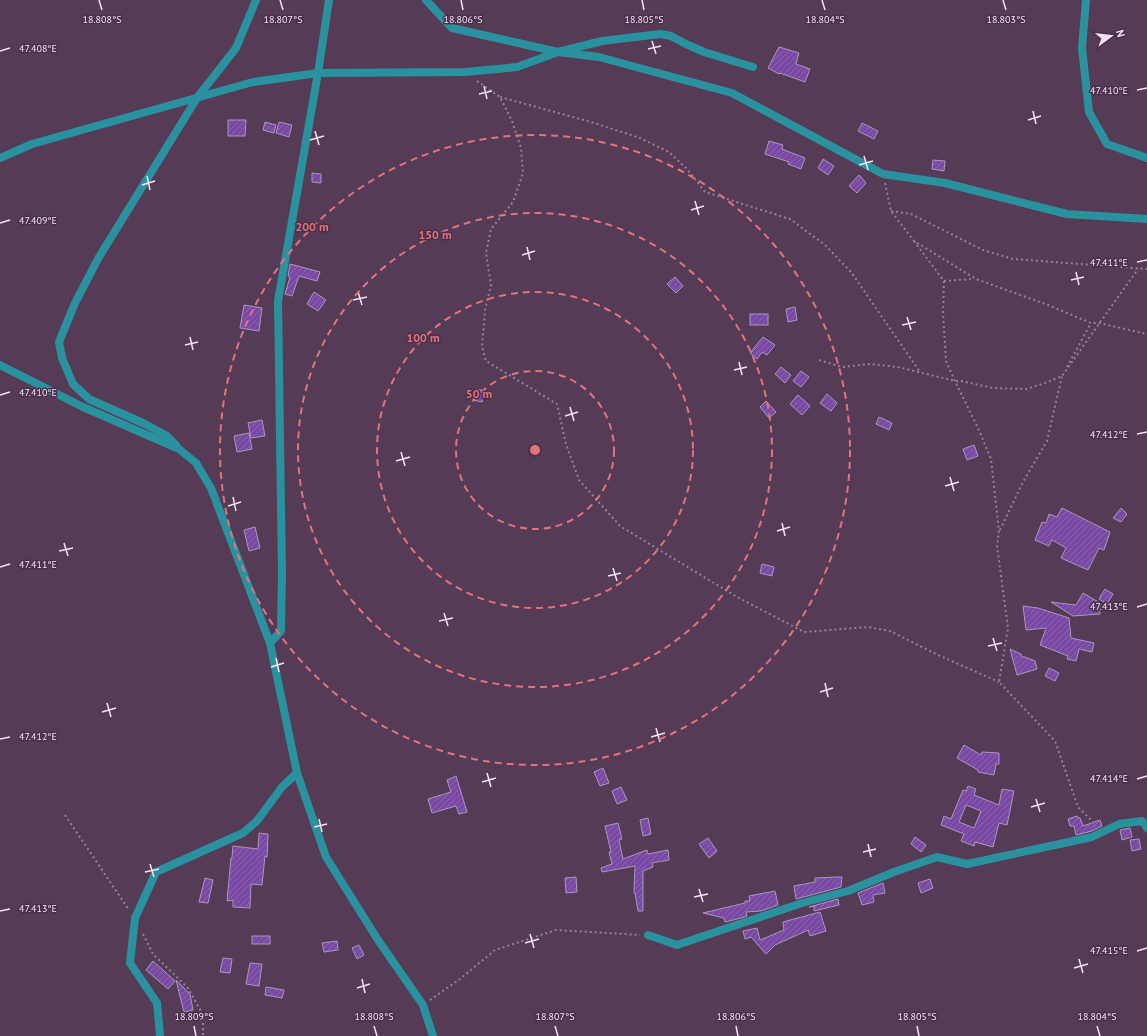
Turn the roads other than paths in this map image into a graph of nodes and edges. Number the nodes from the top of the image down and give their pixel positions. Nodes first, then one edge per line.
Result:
1 (256, 0) edge
2 (329, 0) edge
3 (426, 0) edge
4 (1086, 0) edge
5 (558, 52) junction
6 (753, 67) dead end
7 (318, 73) junction
8 (197, 98) junction
9 (0, 158) edge
10 (1147, 158) edge
11 (1147, 219) edge
12 (0, 364) edge
13 (180, 449) junction
14 (270, 643) junction
15 (297, 773) junction
16 (1147, 828) edge
17 (648, 935) road end
18 (160, 1036) edge
19 (433, 1036) edge

1 - 8 street
2 - 7 street
3 - 5 street
4 - 10 street
5 - 6 street
5 - 7 street
5 - 11 street
7 - 8 street
7 - 14 street
8 - 9 street
8 - 13 street
12 - 13 street
13 - 14 street
14 - 15 street
15 - 18 street
15 - 19 street
16 - 17 street

